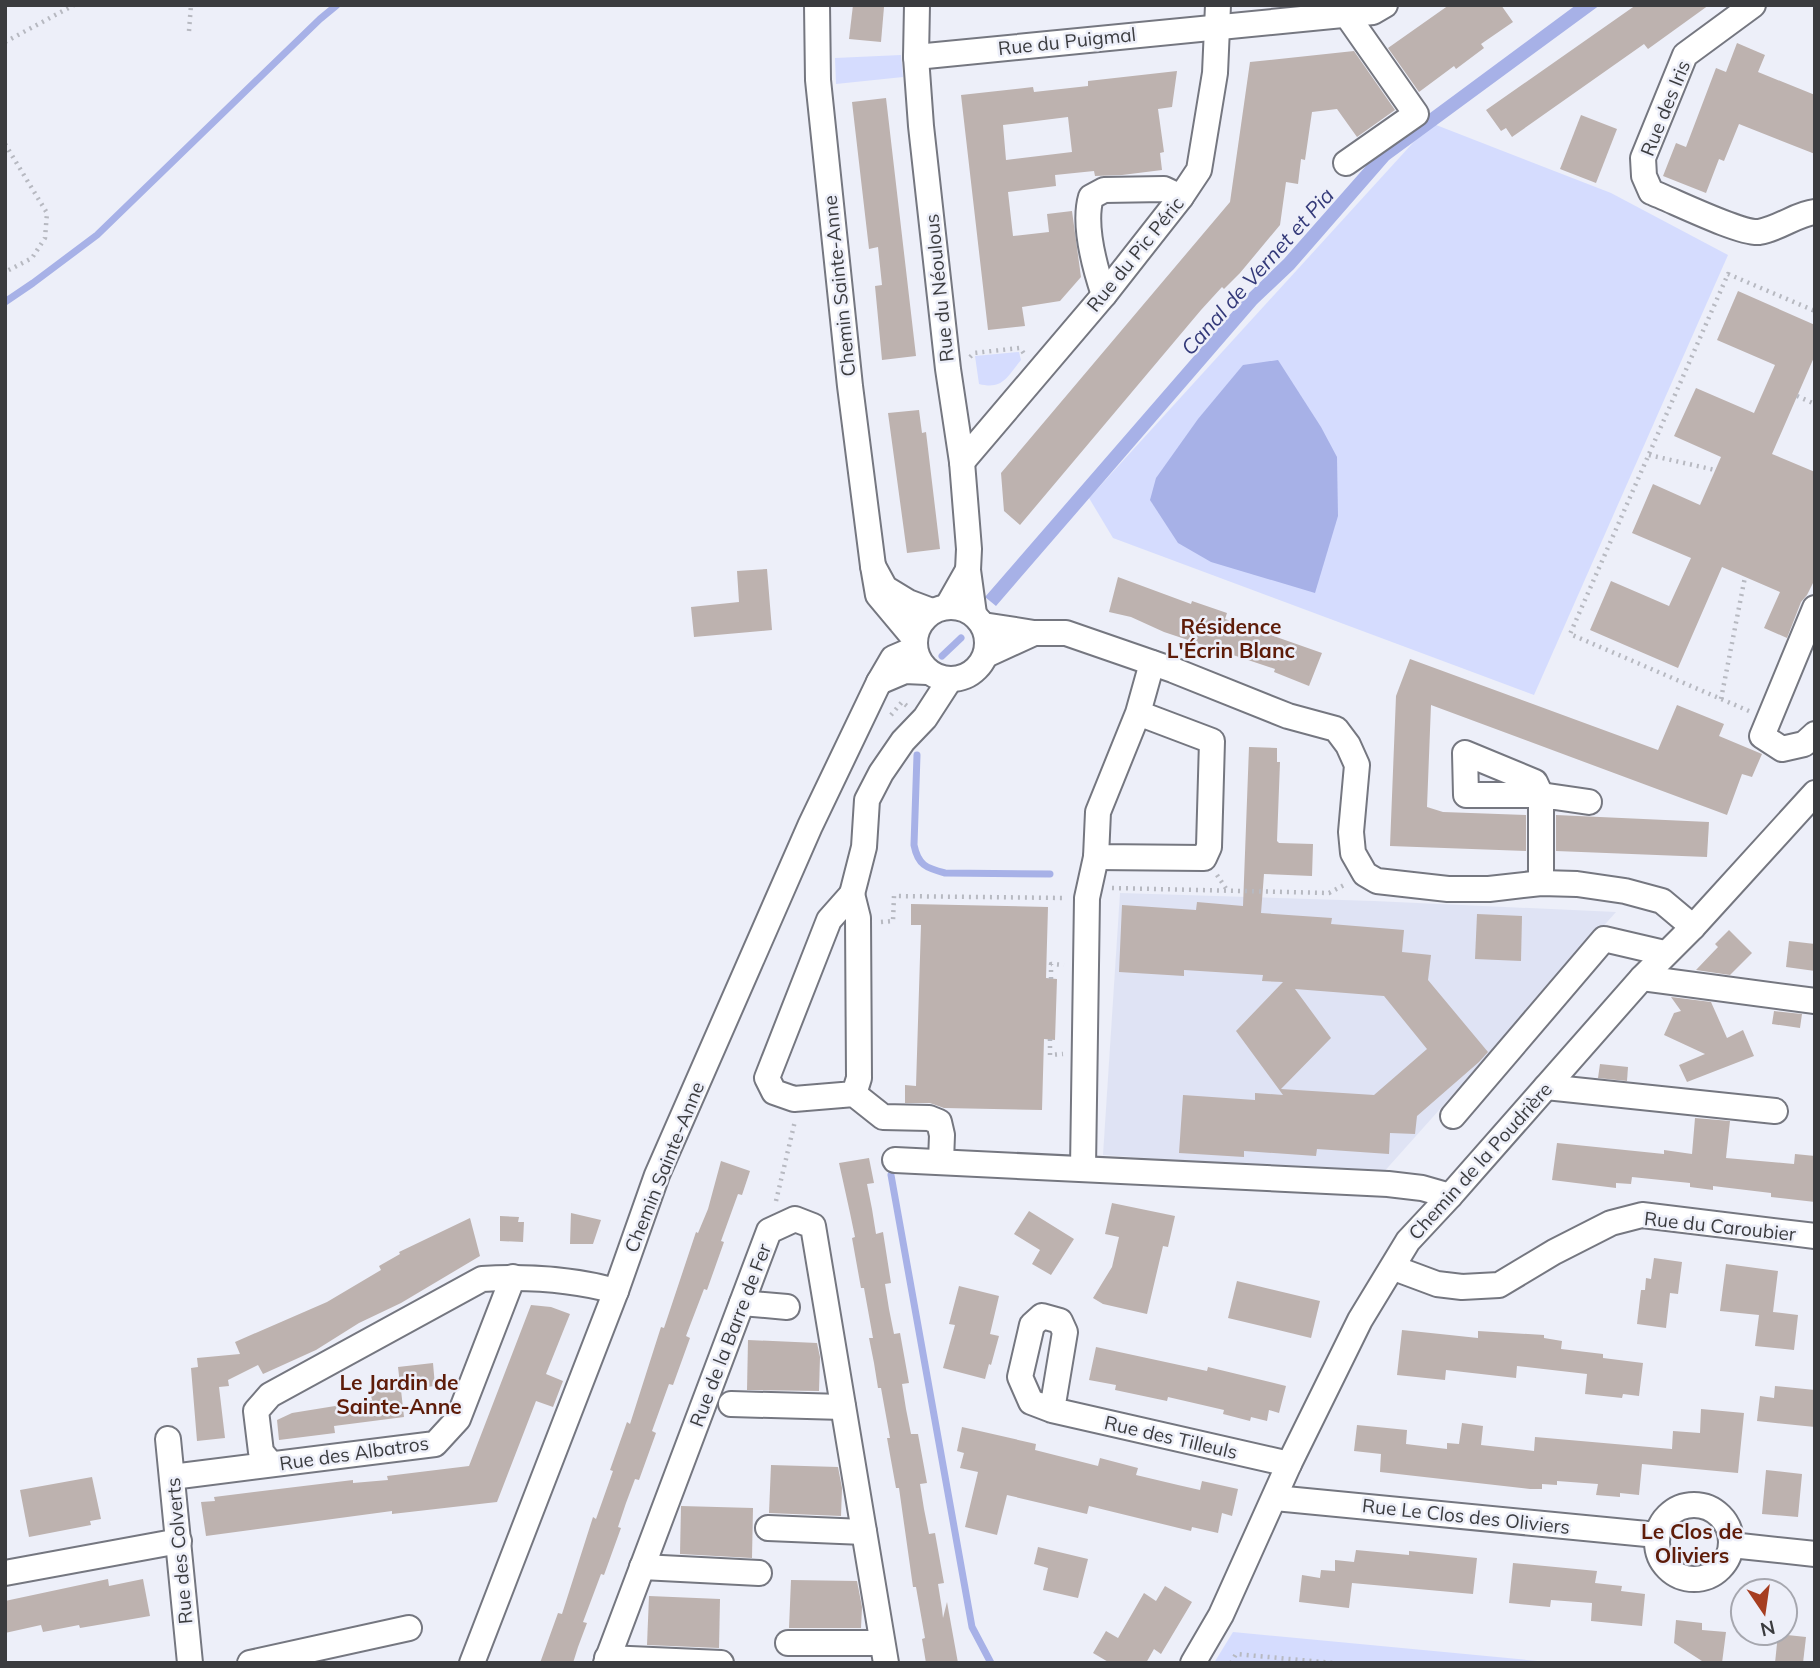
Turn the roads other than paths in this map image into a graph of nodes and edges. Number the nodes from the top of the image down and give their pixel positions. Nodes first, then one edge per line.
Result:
1 (817, 5) edge
2 (917, 5) edge
3 (1385, 5) edge
4 (1753, 5) edge
5 (1346, 14) junction
6 (1218, 15) edge
7 (916, 57) junction
8 (1346, 163) dead end
9 (1181, 197) junction
10 (1815, 212) edge
11 (1104, 295) junction
12 (954, 407) junction
13 (988, 432) junction
14 (961, 462) junction
15 (873, 566) junction
16 (968, 570) junction
17 (1815, 608) edge
18 (940, 609) junction
19 (979, 620) junction
20 (1034, 633) junction
21 (914, 643) junction
22 (986, 655) junction
23 (1152, 663) junction
24 (938, 676) junction
25 (879, 682) junction
26 (1138, 713) junction
27 (1815, 734) edge
28 (1815, 793) edge
29 (1589, 802) dead end
30 (1096, 857) junction
31 (1541, 883) junction
32 (852, 894) junction
33 (1693, 927) junction
34 (1664, 953) junction
35 (1642, 978) junction
36 (1815, 1001) edge
37 (1546, 1087) junction
38 (854, 1094) junction
39 (1775, 1111) dead end
40 (1453, 1116) dead end
41 (895, 1160) dead end
42 (942, 1161) junction
43 (1083, 1168) junction
44 (1450, 1196) junction
45 (1815, 1236) edge
46 (1394, 1268) junction
47 (513, 1277) junction
48 (616, 1291) junction
49 (742, 1303) junction
50 (787, 1307) dead end
51 (731, 1404) dead end
52 (843, 1408) junction
53 (1052, 1410) dead end
54 (169, 1439) dead end
55 (271, 1464) junction
56 (1289, 1464) junction
57 (173, 1477) junction
58 (1275, 1498) junction
59 (768, 1528) dead end
60 (864, 1532) junction
61 (1657, 1535) junction
62 (179, 1542) junction
63 (1731, 1545) junction
64 (1815, 1554) edge
65 (642, 1567) junction
66 (5, 1573) edge
67 (759, 1573) dead end
68 (409, 1628) dead end
69 (788, 1643) dead end
70 (884, 1653) edge
71 (607, 1660) edge
72 (190, 1663) edge
73 (250, 1663) edge
74 (472, 1663) edge
75 (721, 1663) edge
76 (1192, 1663) edge

1 - 15 street, Chemin Sainte-Anne
2 - 7 street, Rue du Néoulous
3 - 5 street, Rue du Puigmal
4 - 10 street, Rue des Iris
5 - 6 street, Rue du Puigmal
5 - 8 street
6 - 7 street, Rue du Puigmal
6 - 9 street, Rue du Pic Péric
7 - 12 street, Rue du Néoulous
9 - 11 street, Rue du Pic Péric
9 - 11 street
11 - 13 street, Rue du Pic Péric
12 - 13 street
12 - 14 street, Rue du Néoulous
13 - 14 street, Rue du Pic Péric
14 - 16 street, Rue du Néoulous
15 - 18 street
15 - 21 street, Chemin Sainte-Anne
16 - 18 street
16 - 19 street, Rue du Néoulous
17 - 27 street
18 - 19 street
18 - 21 street
19 - 20 street
19 - 22 street
20 - 22 street
20 - 23 street
21 - 24 street
21 - 25 street, Chemin Sainte-Anne
22 - 24 street
23 - 26 street
23 - 31 street
24 - 25 street
24 - 32 street
25 - 48 street, Chemin Sainte-Anne
26 - 30 street
26 - 30 street
28 - 33 street, Chemin de la Poudrière
29 - 31 street
30 - 43 street
31 - 33 street
32 - 38 street
32 - 38 street
33 - 34 street, Chemin de la Poudrière
34 - 35 street, Chemin de la Poudrière
34 - 40 street
35 - 36 street
35 - 37 street, Chemin de la Poudrière
37 - 39 street
37 - 44 street, Chemin de la Poudrière
38 - 42 street
41 - 42 street
42 - 43 street
43 - 44 street
44 - 46 street, Chemin de la Poudrière
45 - 46 street, Rue du Caroubier
46 - 56 street, Chemin de la Poudrière
47 - 48 street
47 - 55 street
47 - 55 street, Rue des Albatros
48 - 74 street, Chemin Sainte-Anne
49 - 50 street
49 - 52 street, Rue de la Barre de Fer
49 - 65 street, Rue de la Barre de Fer
51 - 52 street
52 - 60 street, Rue de la Barre de Fer
53 - 56 street, Rue des Tilleuls
54 - 57 street, Rue des Colverts
55 - 57 street, Rue des Albatros
56 - 58 street, Chemin de la Poudrière
57 - 62 street, Rue des Colverts
58 - 61 street, Rue Le Clos des Oliviers
58 - 76 street, Chemin de la Poudrière
59 - 60 street
60 - 70 street, Rue de la Barre de Fer
61 - 63 street
61 - 63 street
62 - 66 street
62 - 72 street, Rue des Colverts
63 - 64 street
65 - 67 street
65 - 71 street, Rue de la Barre de Fer
68 - 73 street
69 - 70 street
71 - 75 street

